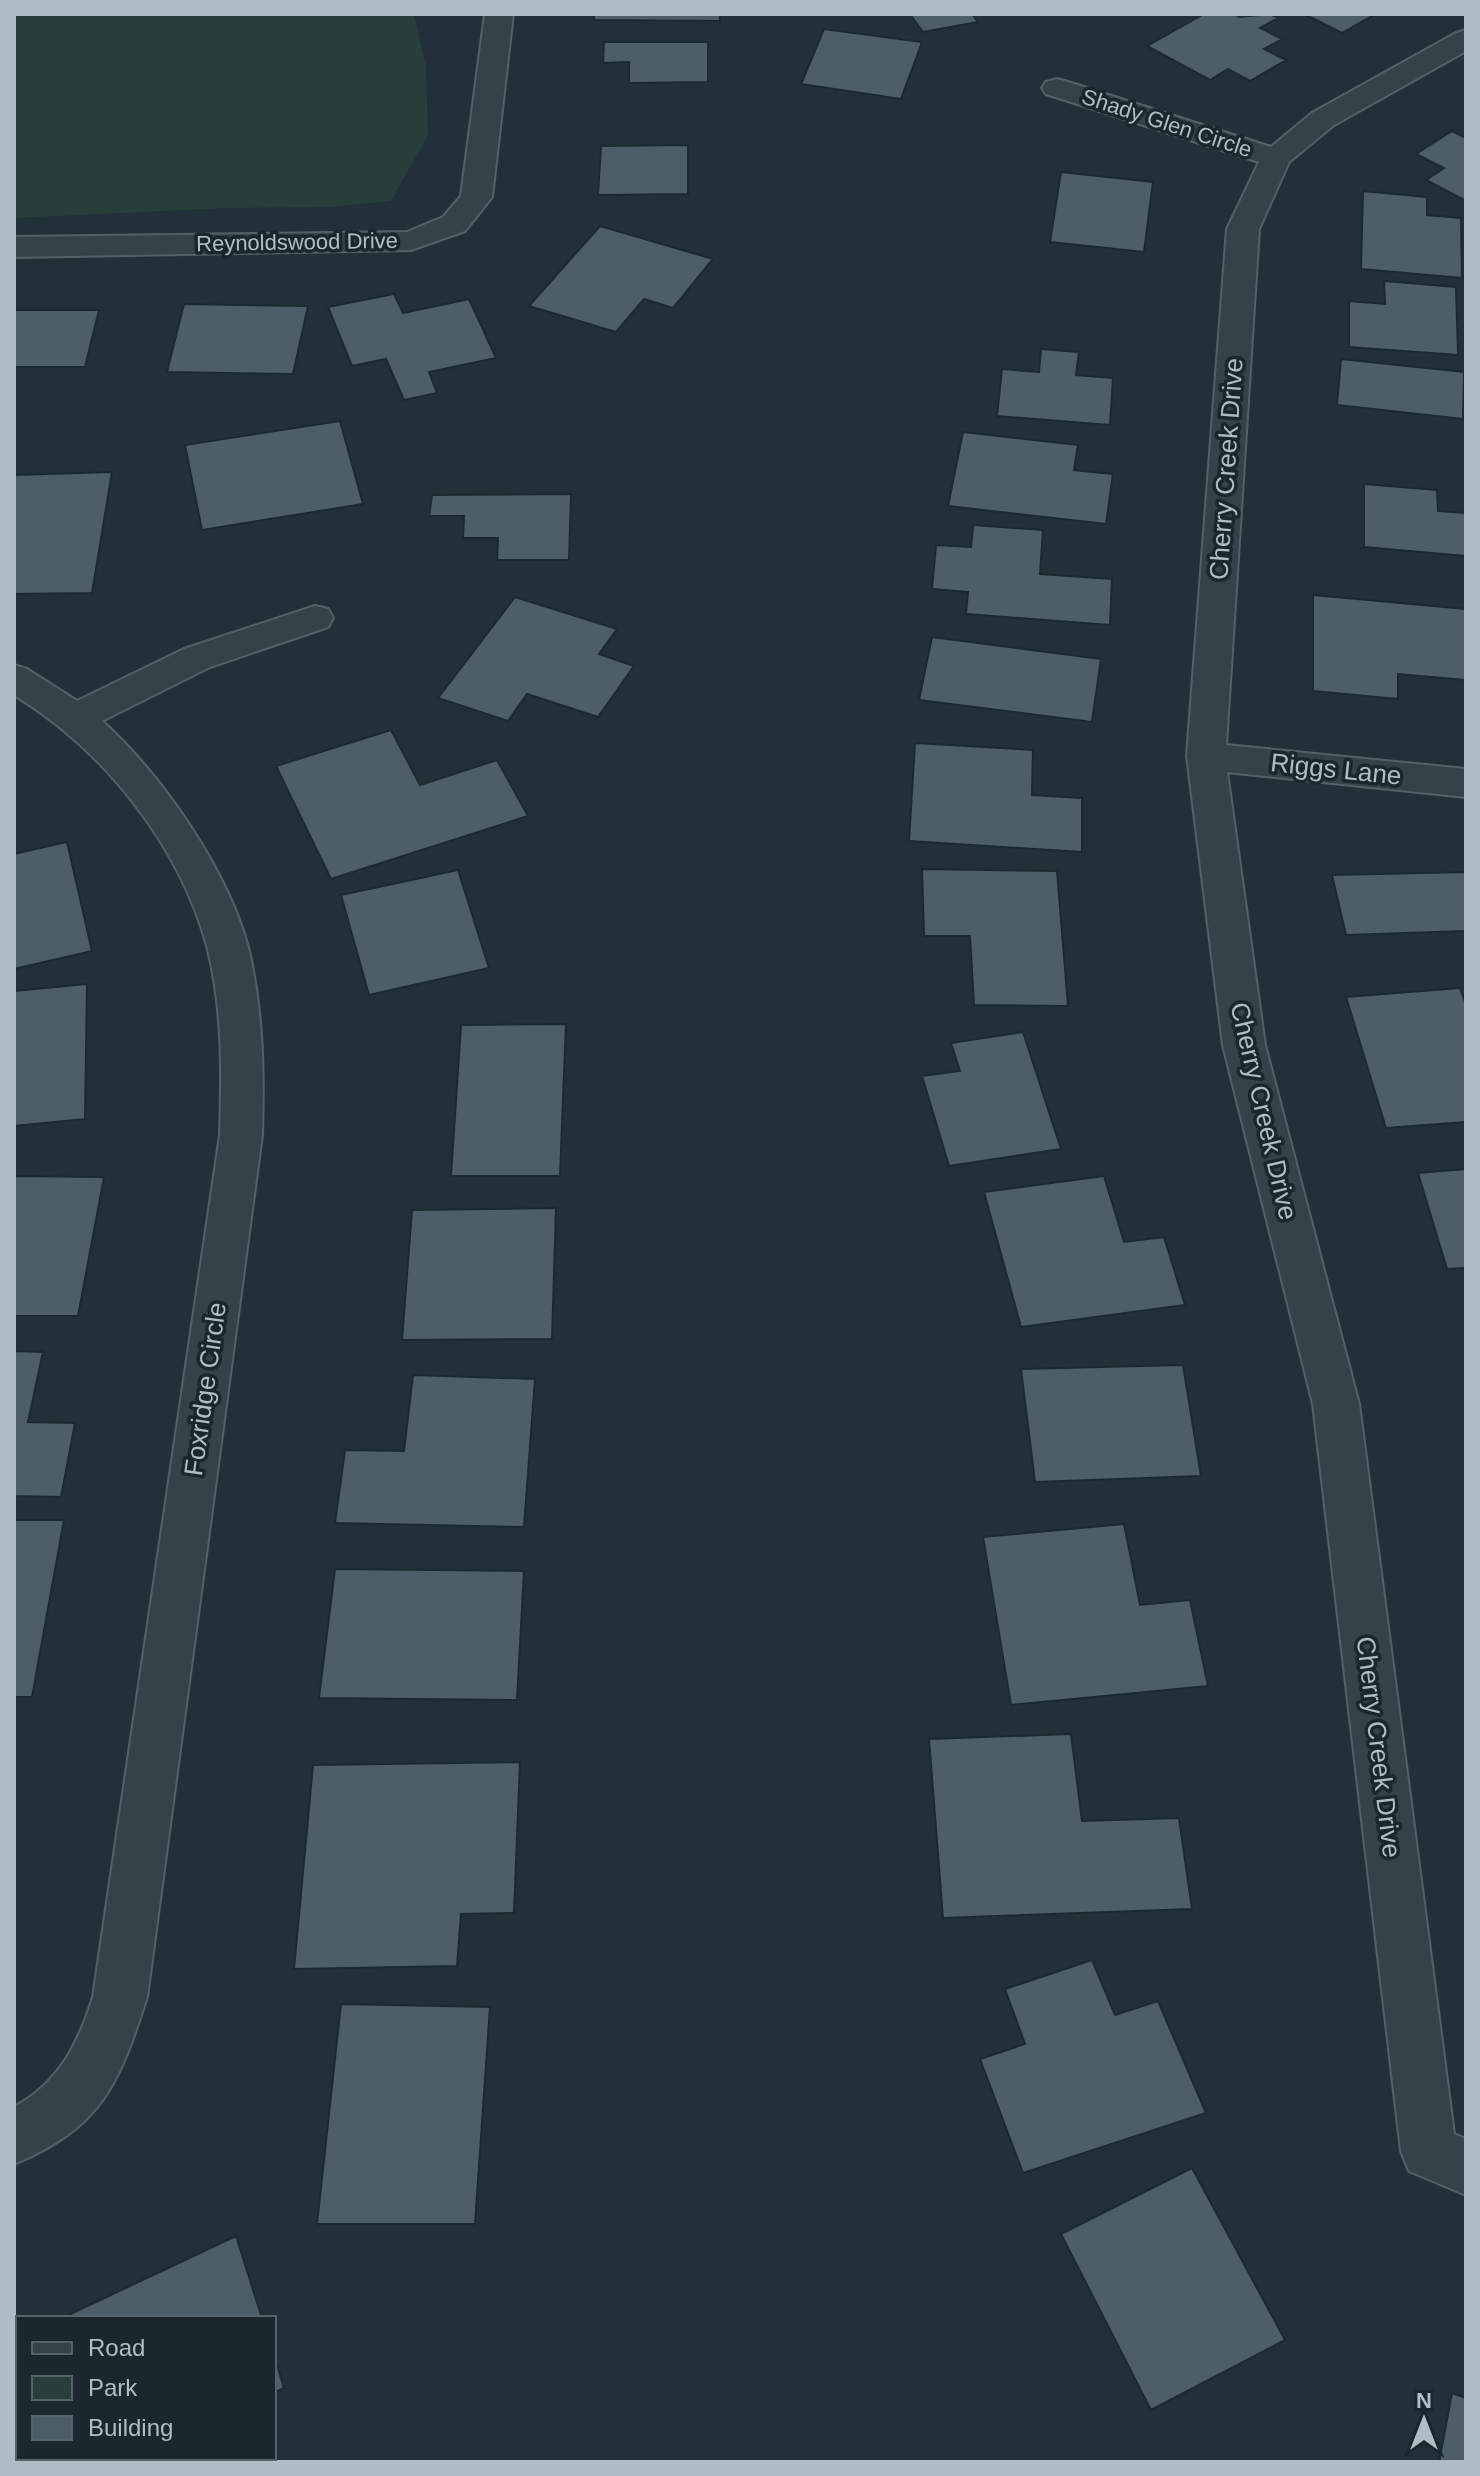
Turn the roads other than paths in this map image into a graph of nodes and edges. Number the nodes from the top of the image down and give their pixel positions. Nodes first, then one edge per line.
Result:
1 (499, 14) edge
2 (1466, 39) edge
3 (1057, 88) dead end
4 (1276, 158) junction
5 (14, 247) edge
6 (315, 618) dead end
7 (14, 678) edge
8 (77, 717) junction
9 (1206, 756) junction
10 (1466, 783) edge
11 (14, 2136) edge
12 (1466, 2167) edge

1 - 5 street, Reynoldswood Drive
2 - 4 street, Cherry Creek Drive
3 - 4 street, Shady Glen Circle
4 - 9 street, Cherry Creek Drive
6 - 8 street
7 - 8 street, Foxridge Circle
8 - 11 street, Foxridge Circle
9 - 10 street, Riggs Lane
9 - 12 street, Cherry Creek Drive

